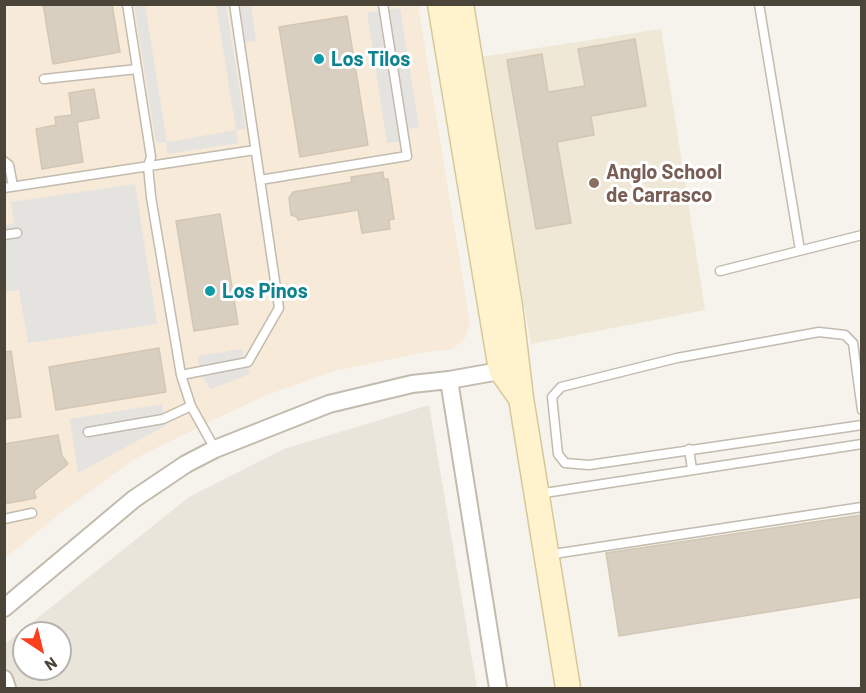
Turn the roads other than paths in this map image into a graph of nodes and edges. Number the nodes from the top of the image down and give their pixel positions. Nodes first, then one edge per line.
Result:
1 (127, 4) edge
2 (234, 4) edge
3 (382, 4) edge
4 (440, 4) edge
5 (461, 4) edge
6 (759, 4) edge
7 (137, 69) junction
8 (44, 79) dead end
9 (255, 150) junction
10 (4, 161) edge
11 (148, 166) junction
12 (260, 180) junction
13 (9, 187) edge
14 (17, 233) dead end
15 (4, 235) edge
16 (861, 235) edge
17 (800, 250) junction
18 (720, 271) dead end
19 (509, 369) junction
20 (181, 375) junction
21 (449, 380) junction
22 (191, 406) junction
23 (861, 410) edge
24 (861, 425) edge
25 (88, 432) dead end
26 (861, 444) edge
27 (215, 449) junction
28 (689, 449) junction
29 (692, 469) junction
30 (537, 494) junction
31 (861, 507) edge
32 (32, 513) dead end
33 (4, 519) edge
34 (546, 555) junction
35 (4, 608) edge
36 (4, 679) edge
37 (7, 688) edge
38 (498, 688) edge
39 (568, 688) edge

1 - 7 lane
2 - 9 lane
3 - 12 lane
4 - 19 street
5 - 19 street
6 - 17 lane
7 - 8 lane
7 - 11 lane
9 - 11 lane
9 - 12 lane
10 - 13 lane
11 - 13 lane
11 - 20 lane
12 - 20 lane
14 - 15 lane
16 - 17 lane
17 - 18 lane
19 - 21 street
19 - 30 street
20 - 22 lane
21 - 27 street
21 - 38 street
22 - 25 lane
22 - 27 lane
23 - 28 lane
24 - 28 lane
26 - 29 lane
27 - 35 street
28 - 29 lane
29 - 30 lane
30 - 34 street
31 - 34 lane
32 - 33 lane
34 - 39 street
36 - 37 street

